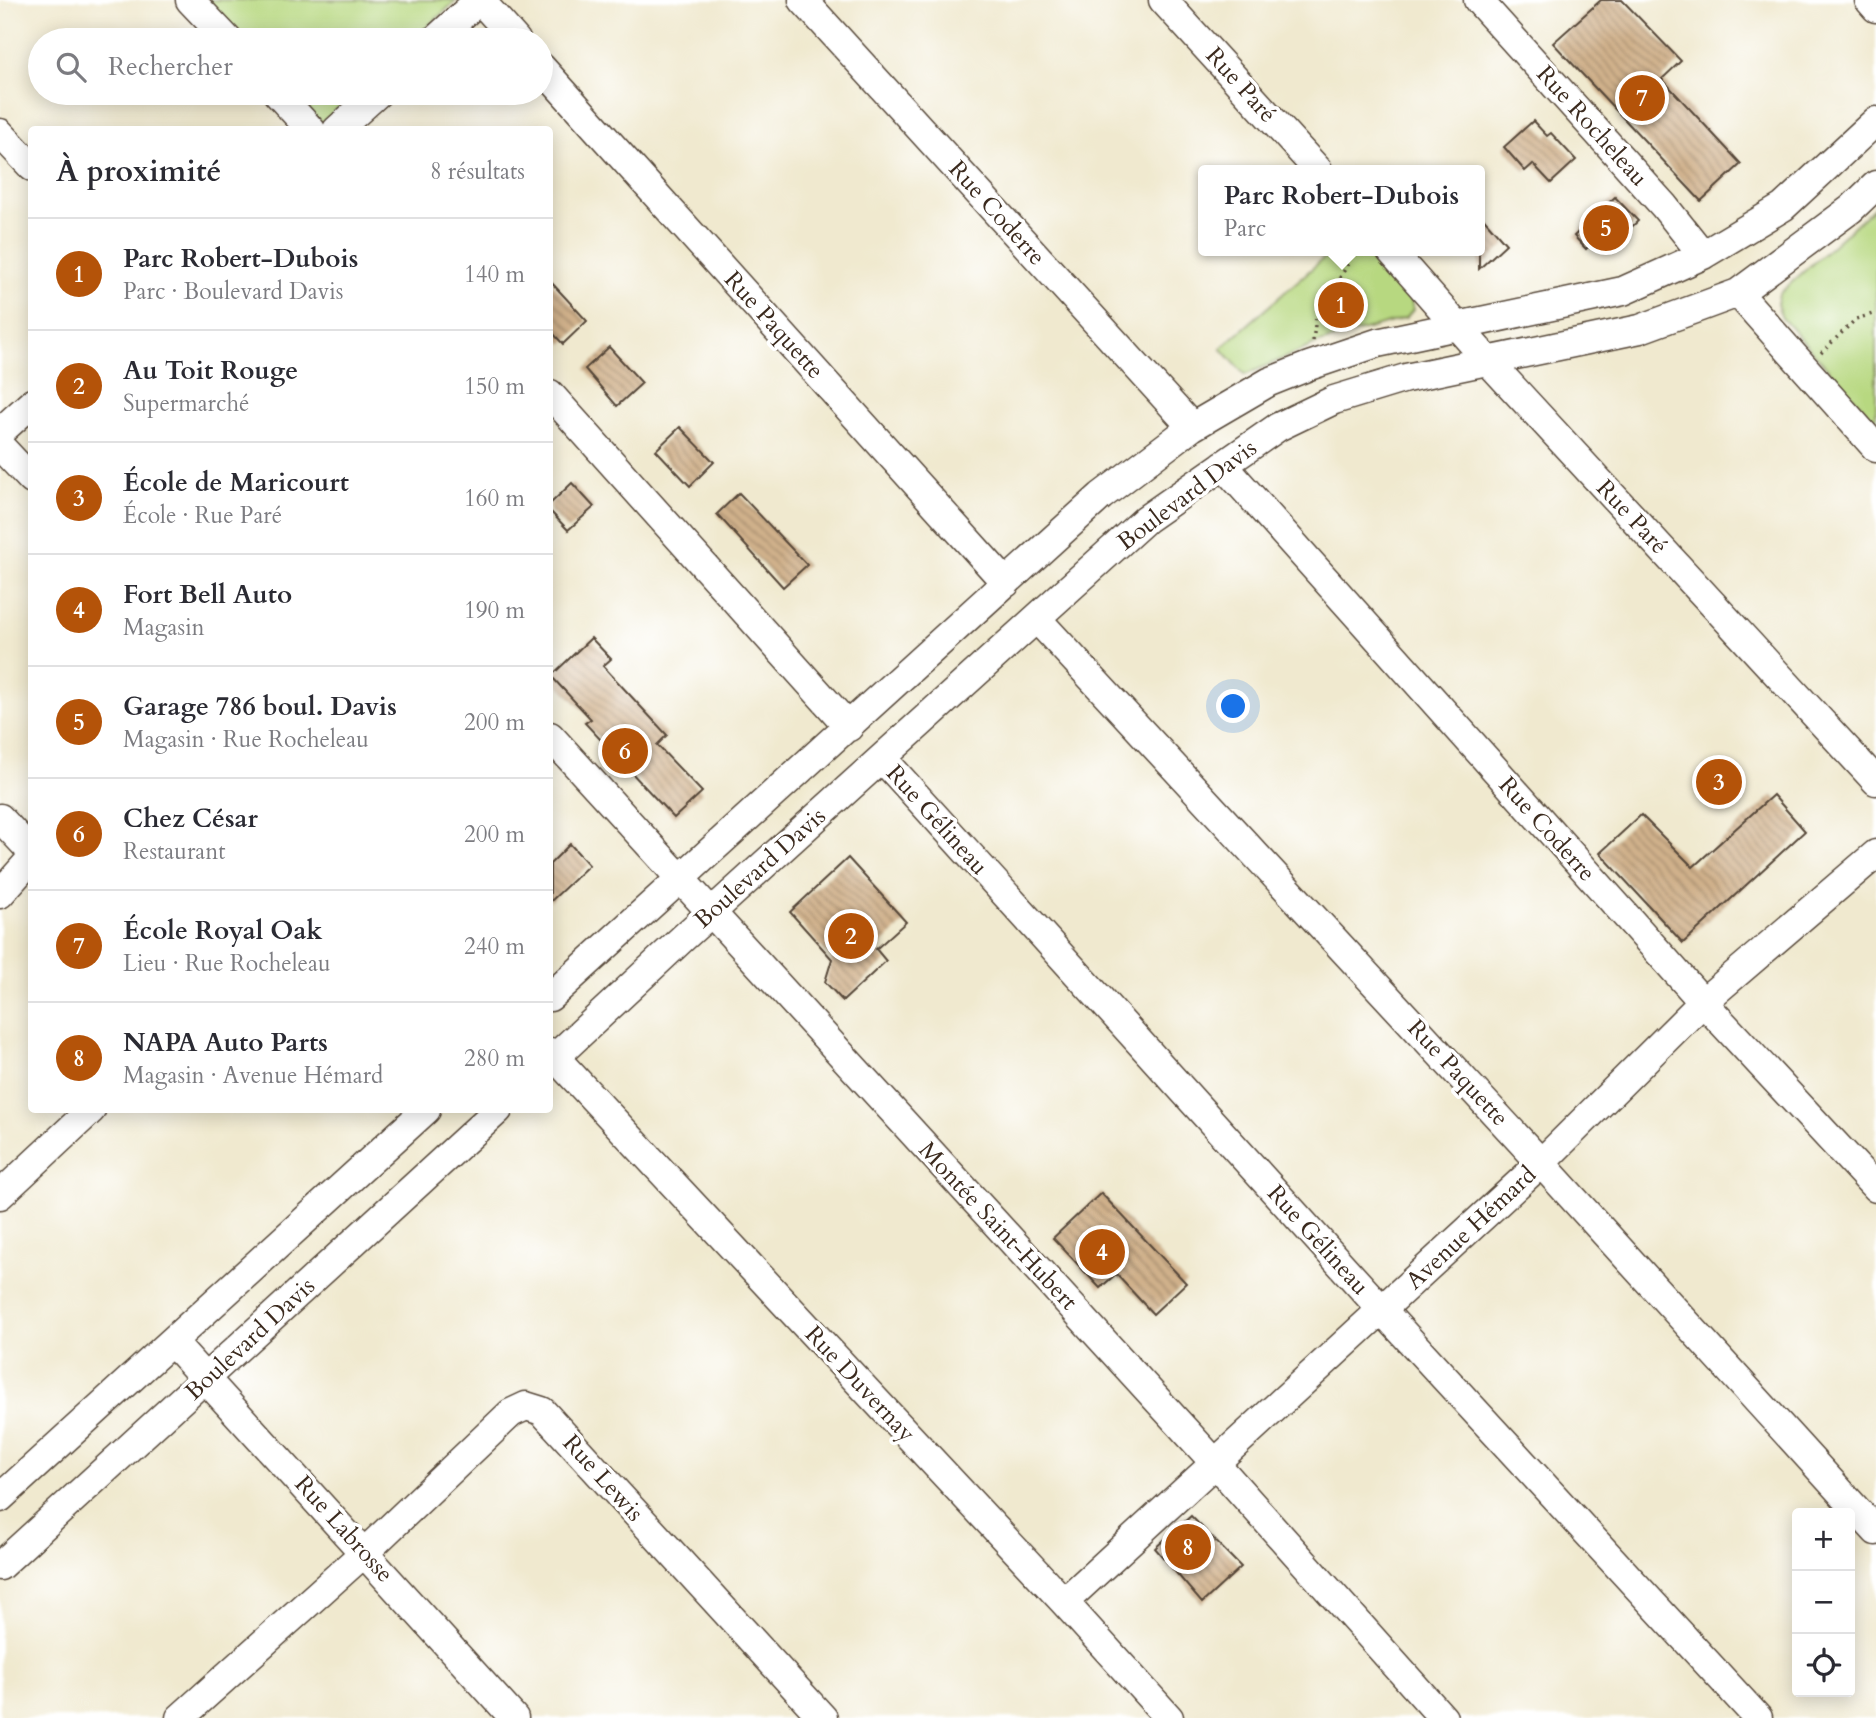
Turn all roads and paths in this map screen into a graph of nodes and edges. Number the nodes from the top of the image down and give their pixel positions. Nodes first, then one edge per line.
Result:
1 (190, 0) edge
2 (480, 0) edge
3 (803, 0) edge
4 (1163, 0) edge
5 (1478, 0) edge
6 (1869, 0) edge
7 (1876, 8) edge
8 (217, 28) edge
9 (448, 28) edge
10 (505, 28) edge
11 (553, 80) edge
12 (287, 105) edge
13 (365, 105) edge
14 (1876, 121) edge
15 (307, 126) edge
16 (341, 126) edge
17 (0, 133) edge
18 (28, 163) edge
19 (1313, 165) edge
20 (1876, 186) edge
21 (1703, 255) junction
22 (1350, 256) edge
23 (1396, 256) edge
24 (1738, 293) junction
25 (1876, 313) edge
26 (1459, 326) junction
27 (1489, 362) junction
28 (1309, 366) junction
29 (1804, 369) junction
30 (553, 397) edge
31 (28, 407) edge
32 (1192, 426) junction
33 (0, 432) edge
34 (0, 446) edge
35 (1876, 448) edge
36 (1223, 466) junction
37 (28, 477) edge
38 (1006, 583) junction
39 (1037, 619) junction
40 (849, 727) junction
41 (553, 739) edge
42 (881, 758) junction
43 (810, 762) junction
44 (1876, 781) edge
45 (841, 795) junction
46 (0, 818) edge
47 (28, 848) edge
48 (1876, 854) edge
49 (28, 862) edge
50 (680, 880) junction
51 (0, 894) edge
52 (712, 912) junction
53 (553, 994) edge
54 (1703, 1002) junction
55 (553, 1055) edge
56 (553, 1059) edge
57 (88, 1113) edge
58 (423, 1113) edge
59 (495, 1113) edge
60 (1541, 1163) junction
61 (1876, 1188) edge
62 (0, 1195) edge
63 (1382, 1310) junction
64 (172, 1342) junction
65 (206, 1379) junction
66 (1216, 1463) junction
67 (0, 1498) edge
68 (1876, 1531) edge
69 (365, 1552) junction
70 (0, 1566) edge
71 (1064, 1602) junction
72 (505, 1715) edge
73 (180, 1718) edge
74 (823, 1718) edge
75 (1169, 1718) edge
76 (1443, 1718) edge
77 (1758, 1718) edge

1 - 8 street
2 - 9 street
2 - 10 street
3 - 32 street, Rue Coderre
4 - 19 street, Rue Paré
5 - 21 street, Rue Rocheleau
6 - 7 street
11 - 38 street, Rue Paquette
12 - 15 street
13 - 16 street
14 - 21 street, Boulevard Davis
17 - 18 street
20 - 24 street, Boulevard Davis
21 - 26 street, Boulevard Davis
22 - 28 path
23 - 26 street, Rue Paré
24 - 27 street, Boulevard Davis
24 - 29 street
25 - 29 path
26 - 27 street, Rue Paré
26 - 28 street, Boulevard Davis
27 - 36 street, Boulevard Davis
27 - 44 street, Rue Paré
28 - 32 street, Boulevard Davis
29 - 35 street
30 - 40 street
31 - 33 street
32 - 38 street, Boulevard Davis
34 - 37 street
36 - 39 street, Boulevard Davis
36 - 54 street, Rue Coderre
38 - 40 street, Boulevard Davis
39 - 42 street, Boulevard Davis
39 - 60 street, Rue Paquette
40 - 43 street, Boulevard Davis
41 - 50 street, Montée Saint-Hubert
42 - 45 street, Boulevard Davis
42 - 63 street, Rue Gélineau
43 - 45 street
43 - 50 street, Boulevard Davis
45 - 52 street, Boulevard Davis
46 - 47 street
48 - 54 street, Avenue Hémard
49 - 51 street
50 - 52 street, Montée Saint-Hubert
50 - 53 street, Boulevard Davis
52 - 55 street, Boulevard Davis
52 - 66 street, Montée Saint-Hubert
54 - 60 street, Avenue Hémard
54 - 61 street, Rue Coderre
56 - 71 street, Rue Duvernay
57 - 62 street
58 - 64 street, Boulevard Davis
59 - 65 street, Boulevard Davis
60 - 63 street, Avenue Hémard
60 - 68 street, Rue Paquette
63 - 66 street, Avenue Hémard
63 - 77 street, Rue Gélineau
64 - 65 street, Rue Labrosse
64 - 67 street, Boulevard Davis
65 - 69 street, Rue Labrosse
65 - 70 street, Boulevard Davis
66 - 71 street, Avenue Hémard
66 - 76 street, Montée Saint-Hubert
69 - 72 street, Rue Labrosse
69 - 73 street, Rue Lewis
69 - 74 street, Rue Lewis
71 - 75 street, Rue Duvernay

